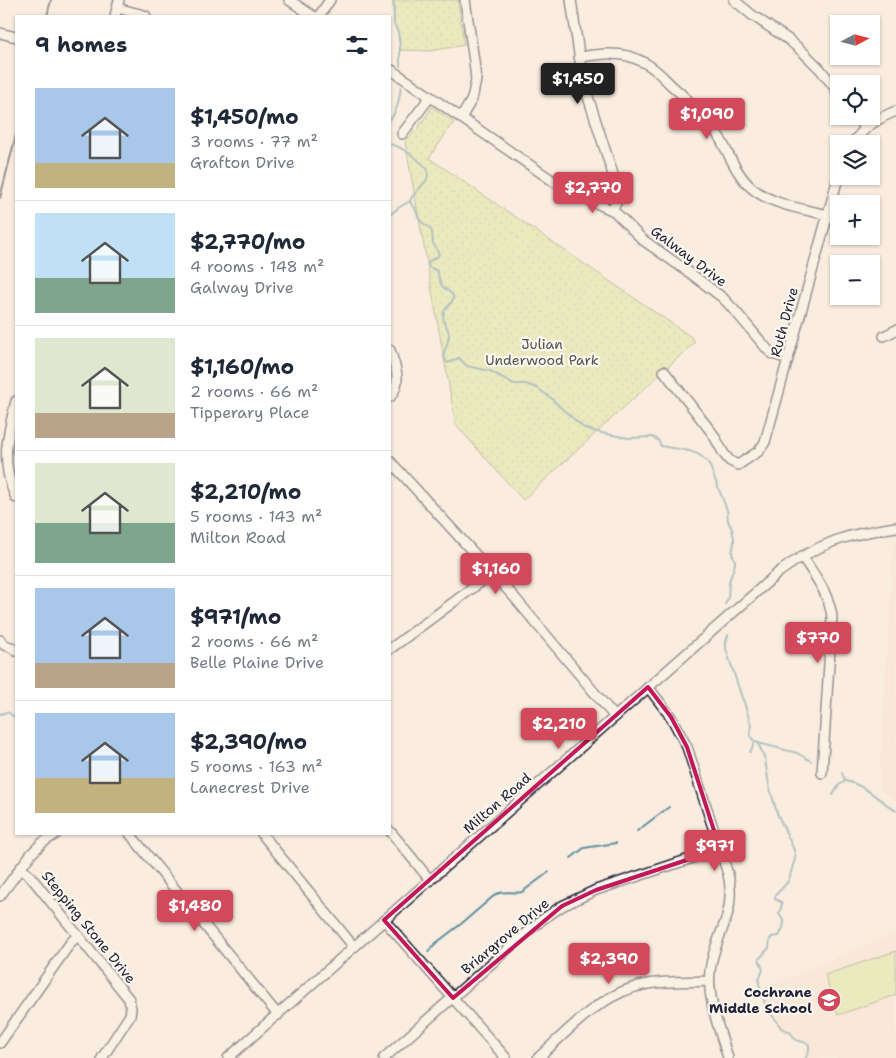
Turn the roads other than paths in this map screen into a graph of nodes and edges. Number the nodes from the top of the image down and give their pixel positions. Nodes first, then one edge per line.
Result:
1 (289, 0) edge
2 (330, 0) edge
3 (465, 0) edge
4 (571, 0) edge
5 (734, 0) edge
6 (117, 8) edge
7 (143, 15) edge
8 (312, 15) edge
9 (320, 15) edge
10 (0, 33) edge
11 (15, 37) edge
12 (579, 57) junction
13 (391, 70) edge
14 (830, 82) edge
15 (430, 97) junction
16 (896, 110) edge
17 (461, 118) junction
18 (864, 125) edge
19 (866, 128) junction
20 (402, 134) dead end
21 (860, 135) edge
22 (836, 185) edge
23 (612, 210) junction
24 (828, 215) junction
25 (896, 330) edge
26 (884, 336) dead end
27 (391, 353) edge
28 (788, 359) junction
29 (664, 371) dead end
30 (391, 395) edge
31 (15, 409) edge
32 (12, 433) edge
33 (391, 462) edge
34 (15, 496) edge
35 (896, 527) edge
36 (802, 556) junction
37 (493, 573) junction
38 (2, 645) edge
39 (391, 648) edge
40 (15, 650) edge
41 (648, 687) junction
42 (615, 717) junction
43 (822, 773) dead end
44 (391, 832) edge
45 (55, 835) edge
46 (131, 835) edge
47 (263, 835) edge
48 (720, 849) junction
49 (20, 868) junction
50 (430, 880) junction
51 (0, 896) edge
52 (384, 920) junction
53 (78, 936) junction
54 (354, 947) junction
55 (709, 981) junction
56 (453, 998) junction
57 (278, 1015) junction
58 (0, 1043) edge
59 (102, 1058) edge
60 (228, 1058) edge
61 (384, 1058) edge
62 (506, 1058) edge
63 (538, 1058) edge
64 (728, 1058) edge

1 - 8 street
2 - 9 street
3 - 17 street
4 - 12 street
5 - 14 street
6 - 7 street
10 - 11 street
12 - 23 street
12 - 24 street
13 - 15 street, Galway Drive
15 - 17 street, Galway Drive
15 - 20 street
16 - 19 street
17 - 23 street, Galway Drive
18 - 19 street
19 - 21 street
22 - 24 street, Ruth Drive
23 - 28 street, Galway Drive
24 - 28 street, Ruth Drive
25 - 26 street
27 - 30 street
28 - 29 street, Ruth Drive
31 - 32 street
32 - 34 street
33 - 37 street
35 - 36 street, Milton Road
36 - 41 street, Milton Road
36 - 43 street
37 - 39 street
37 - 42 street
38 - 40 street
41 - 42 street, Milton Road
41 - 48 street
42 - 50 street, Milton Road
44 - 50 street
45 - 49 street
46 - 57 street
47 - 54 street
48 - 55 street
48 - 56 street, Briargrove Drive
49 - 51 street
49 - 53 street, Stepping Stone Drive
50 - 52 street, Milton Road
52 - 54 street, Milton Road
52 - 56 street
53 - 58 street
53 - 59 street, Stepping Stone Drive
54 - 57 street, Milton Road
55 - 63 street
55 - 64 street
56 - 61 street, Briargrove Drive
56 - 62 street
57 - 60 street, Milton Road

